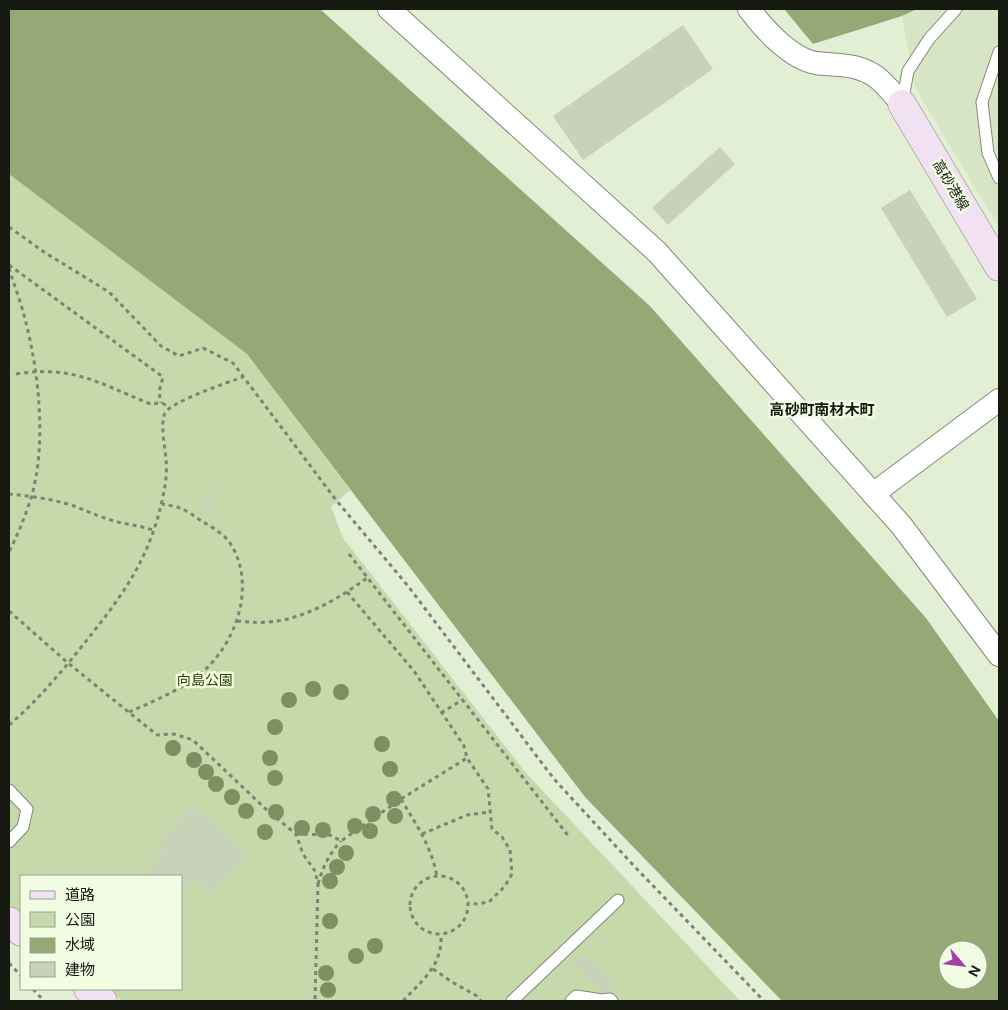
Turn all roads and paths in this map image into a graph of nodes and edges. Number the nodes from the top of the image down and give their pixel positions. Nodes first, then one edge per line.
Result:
1 (389, 9) edge
2 (748, 9) edge
3 (956, 9) edge
4 (999, 52) edge
5 (902, 104) junction
6 (999, 178) edge
7 (9, 226) edge
8 (9, 267) edge
9 (999, 267) edge
10 (36, 370) junction
11 (16, 374) dead end
12 (243, 377) junction
13 (999, 400) edge
14 (161, 403) junction
15 (170, 407) junction
16 (9, 494) edge
17 (873, 494) junction
18 (31, 497) junction
19 (162, 504) junction
20 (155, 531) junction
21 (9, 552) edge
22 (349, 554) dead end
23 (367, 578) junction
24 (347, 592) junction
25 (9, 611) edge
26 (238, 621) junction
27 (999, 655) edge
28 (68, 663) junction
29 (462, 700) junction
30 (129, 712) junction
31 (441, 713) junction
32 (9, 725) edge
33 (468, 758) junction
34 (9, 790) edge
35 (402, 800) junction
36 (490, 812) junction
37 (296, 834) junction
38 (422, 834) junction
39 (570, 838) dead end
40 (341, 841) junction
41 (9, 842) edge
42 (437, 876) junction
43 (318, 884) junction
44 (618, 900) dead end
45 (468, 903) junction
46 (9, 921) edge
47 (20, 931) edge
48 (441, 934) junction
49 (9, 963) edge
50 (433, 969) junction
51 (20, 975) edge
52 (34, 990) edge
53 (89, 990) edge
54 (44, 1001) edge
55 (103, 1001) edge
56 (315, 1001) edge
57 (403, 1001) edge
58 (481, 1001) edge
59 (512, 1001) edge
60 (571, 1001) edge
61 (612, 1001) edge
62 (764, 1001) edge

1 - 17 street
2 - 5 street
3 - 5 lane
4 - 6 lane
5 - 9 main road, 高砂港線
7 - 12 path
8 - 10 path
8 - 14 path
10 - 11 path
10 - 14 path
10 - 18 path
12 - 15 path
12 - 62 path
13 - 17 street
14 - 15 path
15 - 19 path
16 - 18 path
17 - 27 street
18 - 20 path
18 - 21 path
19 - 20 path
19 - 26 path
20 - 28 path
22 - 23 path
23 - 24 path
23 - 29 path
24 - 26 path
24 - 31 path
25 - 28 path
26 - 30 path
28 - 30 path
28 - 32 path
29 - 31 path
29 - 39 path
30 - 37 path
31 - 33 path
33 - 35 path
33 - 36 path
34 - 41 lane
35 - 38 path
35 - 40 path
36 - 38 path
36 - 45 path
37 - 40 path
37 - 43 path
38 - 42 path
40 - 43 path
42 - 45 path
42 - 48 path
43 - 56 path
44 - 59 lane
45 - 48 path
46 - 47 main road
48 - 50 path
49 - 51 path
50 - 57 path
50 - 58 path
52 - 54 path
53 - 55 main road
60 - 61 lane

